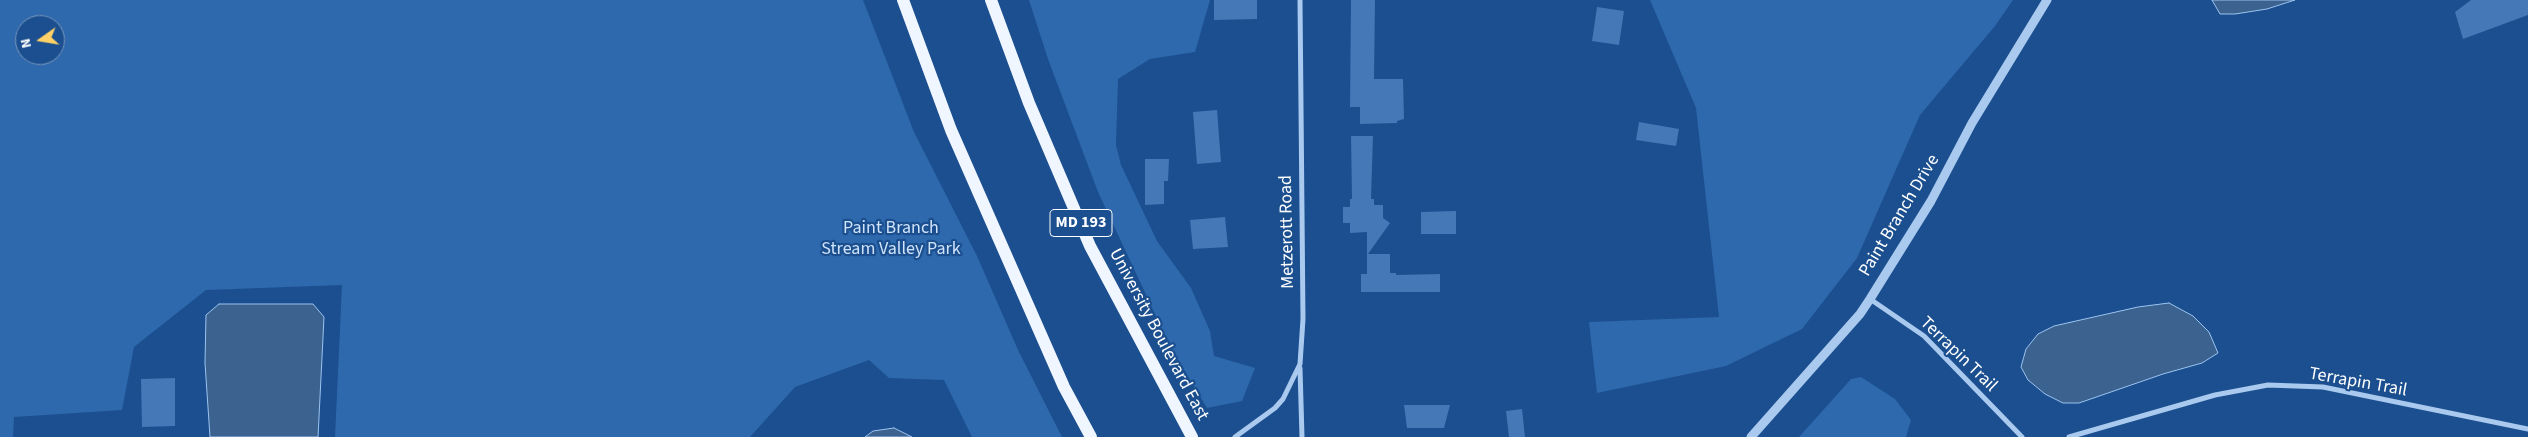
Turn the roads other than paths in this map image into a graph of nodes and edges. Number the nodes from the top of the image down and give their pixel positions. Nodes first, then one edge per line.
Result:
1 (903, 0) edge
2 (990, 0) edge
3 (1300, 0) edge
4 (2047, 0) edge
5 (1870, 299) junction
6 (1300, 364) junction
7 (2528, 429) edge
8 (1754, 434) edge
9 (1091, 437) edge
10 (1192, 437) edge
11 (1235, 437) edge
12 (1302, 437) edge
13 (1745, 437) edge
14 (2022, 437) edge
15 (2069, 437) edge

1 - 9 main road
2 - 10 main road, University Boulevard East / MD 193
3 - 6 street, Metzerott Road
4 - 5 street, Paint Branch Drive
5 - 8 street, Paint Branch Drive
5 - 14 street, Terrapin Trail
6 - 11 street, Metzerott Road
6 - 12 street
7 - 15 street, Terrapin Trail
8 - 13 street, Paint Branch Drive

